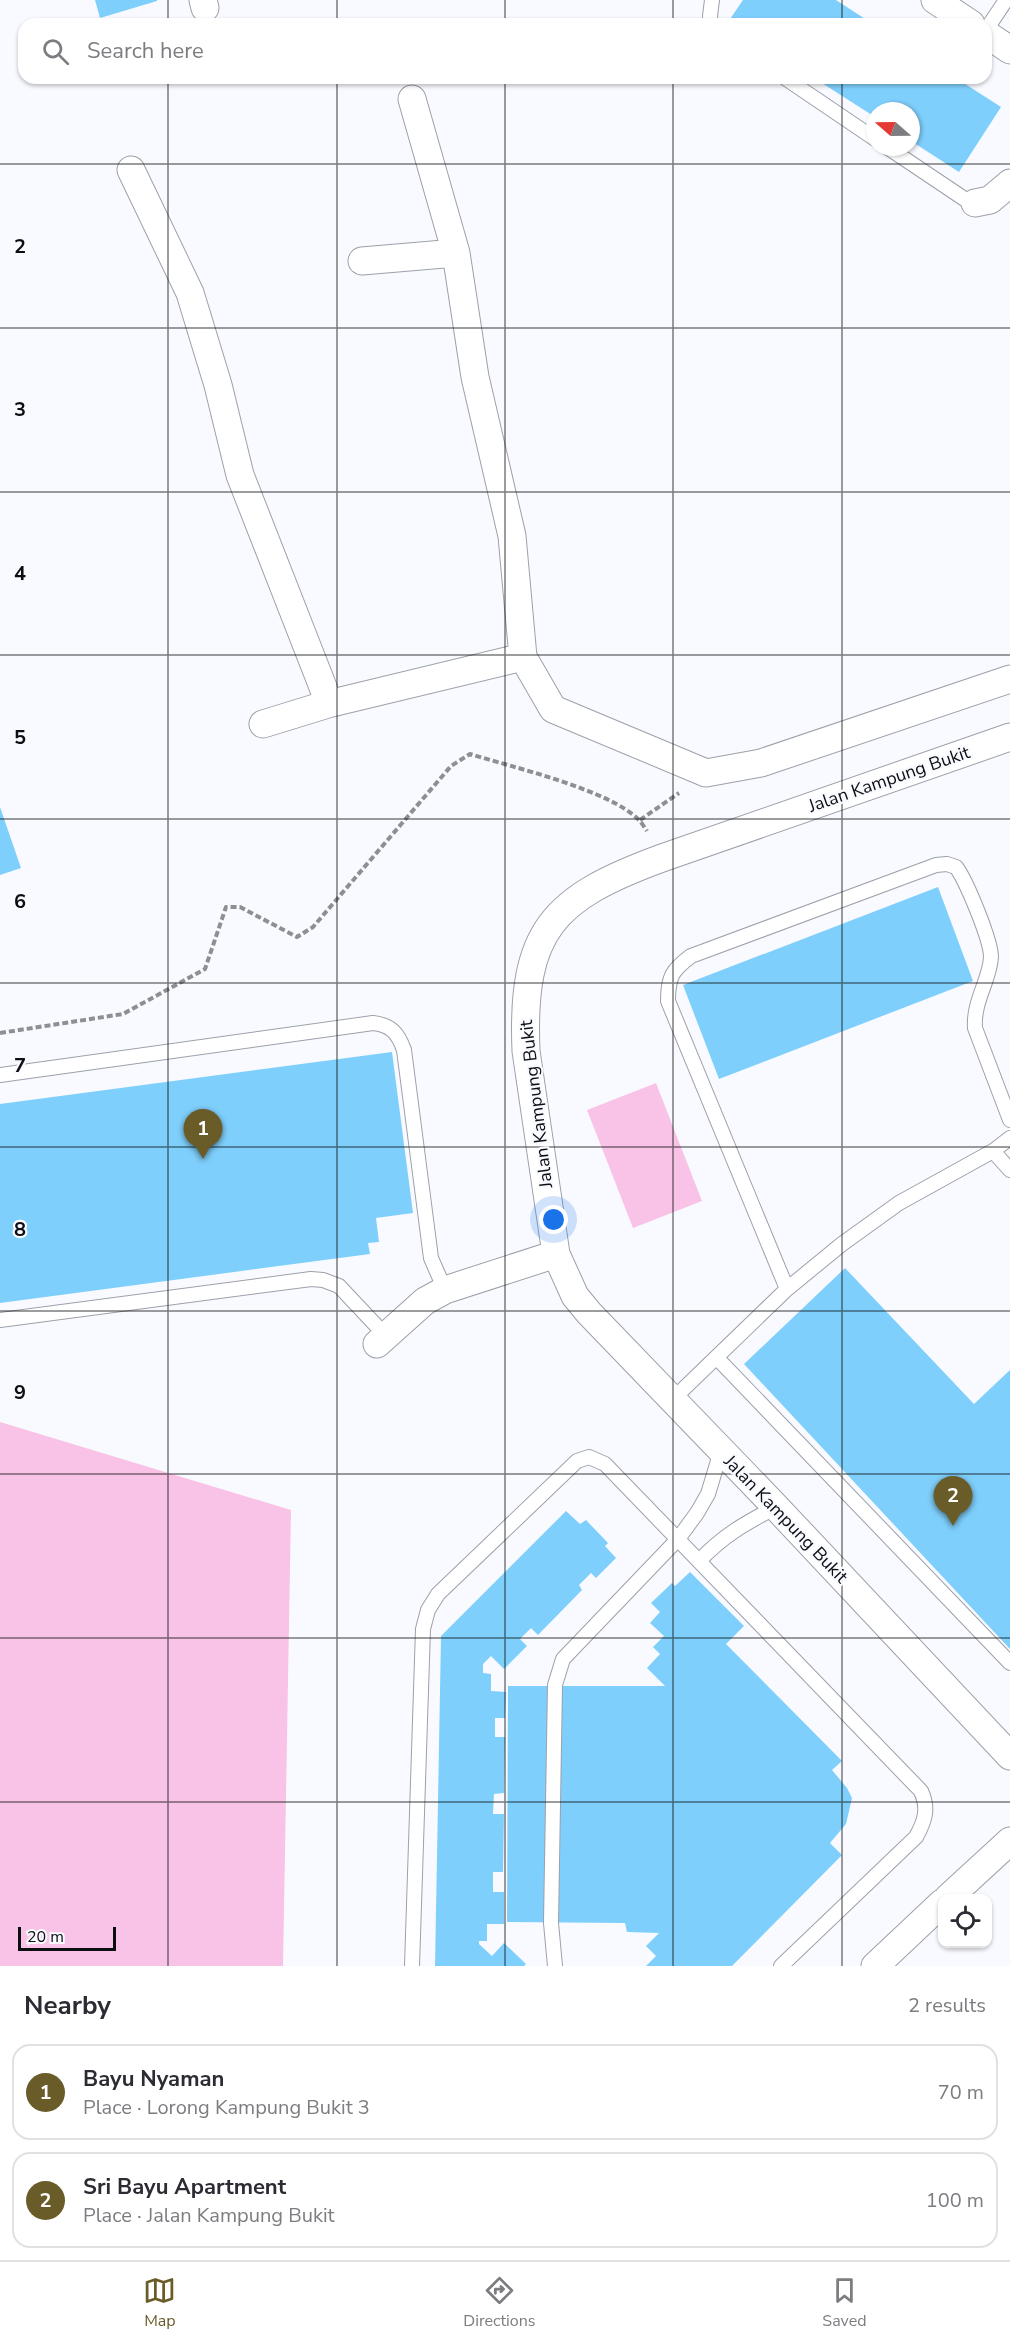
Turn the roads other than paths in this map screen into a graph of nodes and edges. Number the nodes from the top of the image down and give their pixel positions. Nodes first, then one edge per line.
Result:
1 (712, 0) edge
2 (935, 0) edge
3 (1006, 0) edge
4 (711, 18) edge
5 (962, 18) edge
6 (992, 22) edge
7 (992, 36) edge
8 (1010, 50) edge
9 (794, 84) edge
10 (412, 99) dead end
11 (866, 133) edge
12 (900, 156) edge
13 (130, 170) dead end
14 (1010, 183) edge
15 (975, 203) joint
16 (456, 253) junction
17 (362, 261) dead end
18 (523, 657) junction
19 (1010, 679) edge
20 (328, 704) junction
21 (263, 724) dead end
22 (1010, 737) edge
23 (0, 1075) edge
24 (1010, 1120) edge
25 (1010, 1138) edge
26 (993, 1151) junction
27 (1010, 1170) edge
28 (556, 1254) junction
29 (787, 1289) junction
30 (445, 1290) junction
31 (0, 1320) edge
32 (382, 1340) joint
33 (717, 1358) junction
34 (672, 1400) junction
35 (721, 1451) junction
36 (776, 1507) junction
37 (678, 1539) junction
38 (699, 1561) junction
39 (1010, 1663) edge
40 (1010, 1756) edge
41 (1010, 1841) edge
42 (953, 1894) edge
43 (938, 1907) edge
44 (412, 1966) edge
45 (555, 1966) edge
46 (781, 1966) edge
47 (875, 1966) edge

1 - 4 lane
2 - 5 street
3 - 6 lane
7 - 8 street
9 - 11 lane
10 - 16 street
12 - 15 lane
13 - 20 street
14 - 15 street
16 - 17 street
16 - 18 street
18 - 19 street
18 - 20 street
20 - 21 street
22 - 28 street, Jalan Kampung Bukit
23 - 30 lane
24 - 29 lane
25 - 26 lane
26 - 27 lane
26 - 29 lane
28 - 30 street
28 - 34 street, Jalan Kampung Bukit
29 - 33 lane
30 - 32 street
31 - 32 lane
33 - 34 lane
33 - 39 lane
34 - 35 street, Jalan Kampung Bukit
35 - 36 street, Jalan Kampung Bukit
35 - 37 lane
36 - 38 lane
36 - 40 street, Jalan Kampung Bukit
37 - 38 lane
37 - 44 lane
37 - 45 lane
38 - 46 lane
41 - 42 street
43 - 47 street

